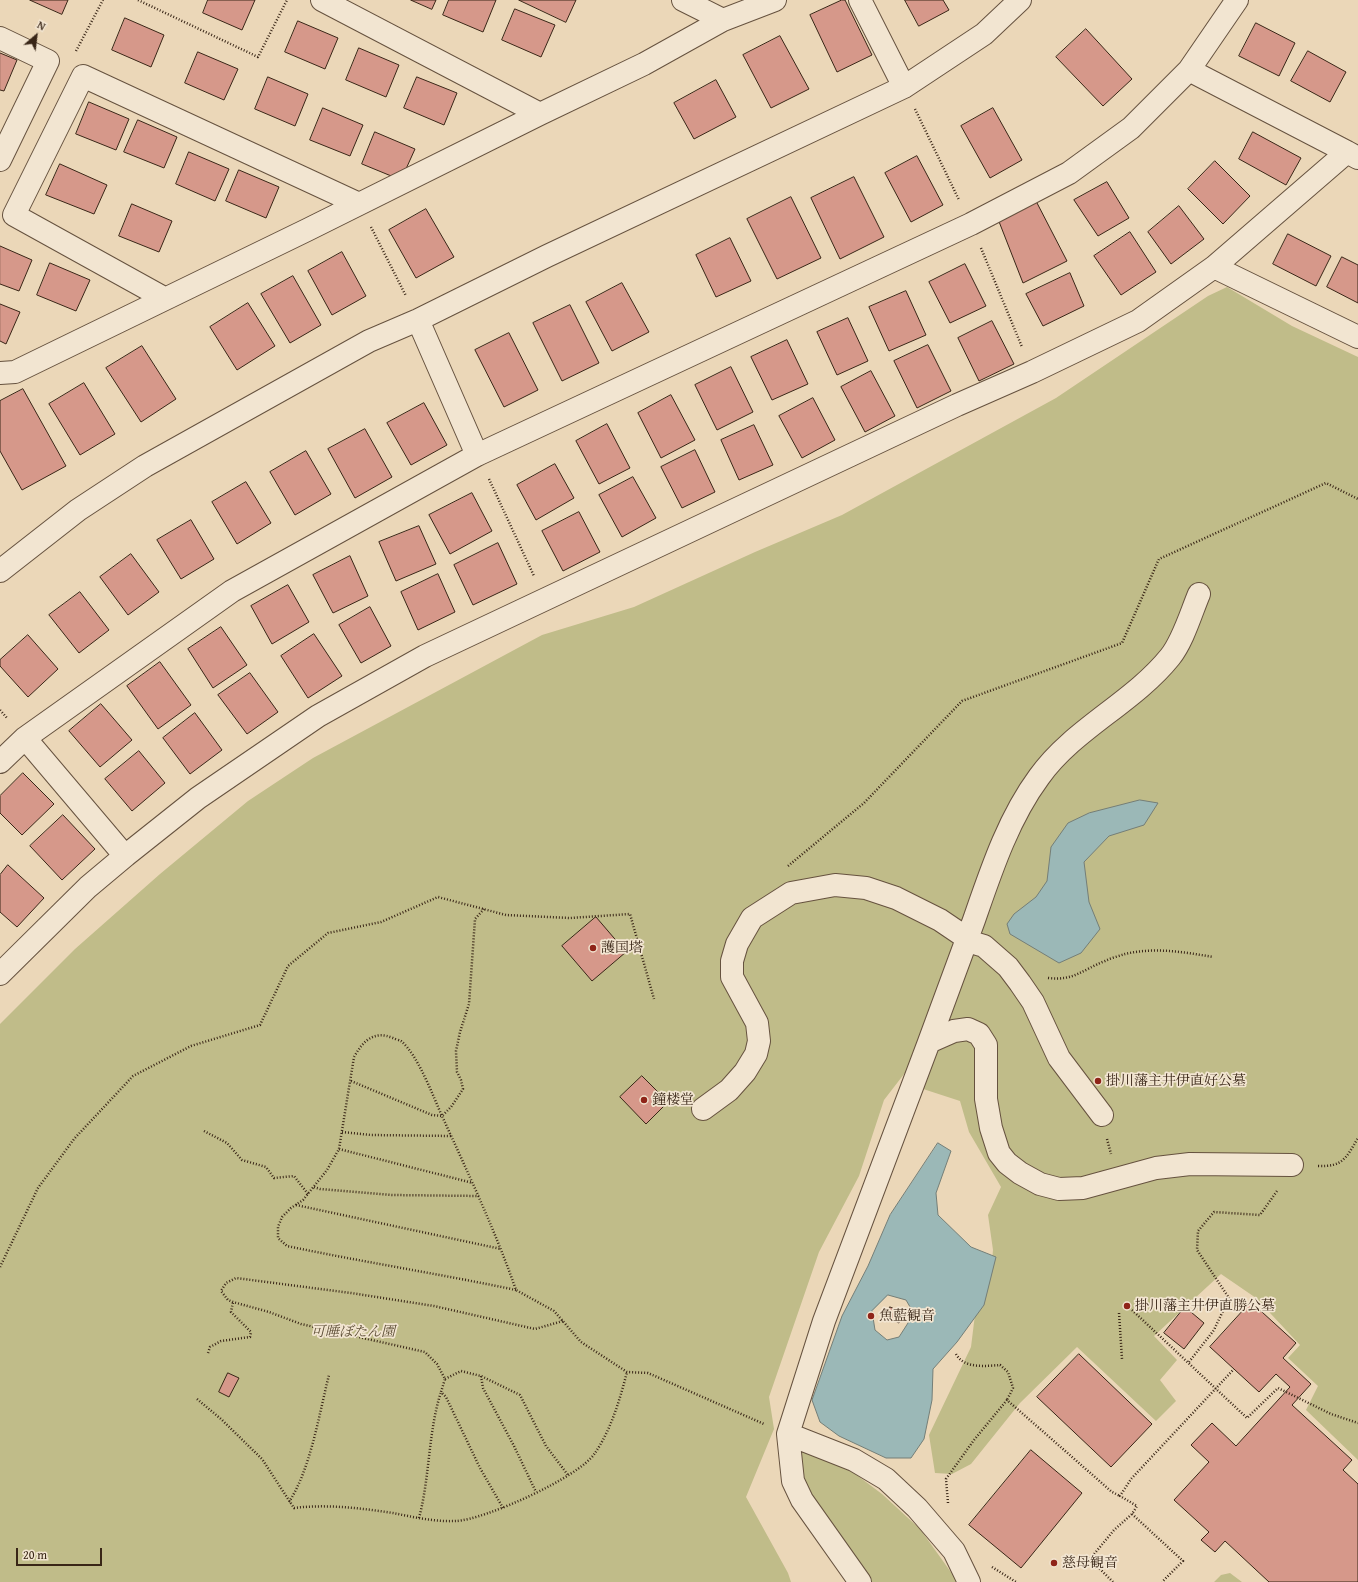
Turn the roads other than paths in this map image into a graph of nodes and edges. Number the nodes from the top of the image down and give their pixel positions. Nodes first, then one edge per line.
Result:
1 (322, 0) edge
2 (683, 0) edge
3 (775, 0) edge
4 (860, 0) edge
5 (1020, 0) edge
6 (1238, 0) edge
7 (723, 20) junction
8 (0, 38) edge
9 (1188, 70) junction
10 (904, 87) junction
11 (540, 114) junction
12 (1352, 155) edge
13 (0, 160) edge
14 (359, 204) junction
15 (1214, 267) junction
16 (164, 298) junction
17 (418, 320) junction
18 (1358, 337) edge
19 (0, 372) edge
20 (478, 455) junction
21 (0, 571) edge
22 (1199, 594) dead end
23 (25, 738) junction
24 (0, 762) edge
25 (125, 856) junction
26 (967, 938) junction
27 (0, 974) edge
28 (929, 1042) junction
29 (703, 1109) dead end
30 (1102, 1115) road end
31 (1292, 1165) road end
32 (788, 1434) junction
33 (860, 1582) edge
34 (969, 1582) edge

1 - 11 street
2 - 7 street
3 - 7 street
4 - 10 street
5 - 10 street
6 - 9 street
7 - 11 street
8 - 13 street
9 - 12 street
9 - 20 street
10 - 17 street
11 - 14 street
12 - 15 street
14 - 16 street
14 - 16 street
15 - 18 street
15 - 25 street
16 - 19 street
17 - 20 street
17 - 21 street
20 - 23 street
22 - 26 street
23 - 24 street
23 - 25 street
25 - 27 street
26 - 28 street
26 - 29 street
26 - 30 street
28 - 31 street
28 - 32 street
32 - 33 street
32 - 34 street

